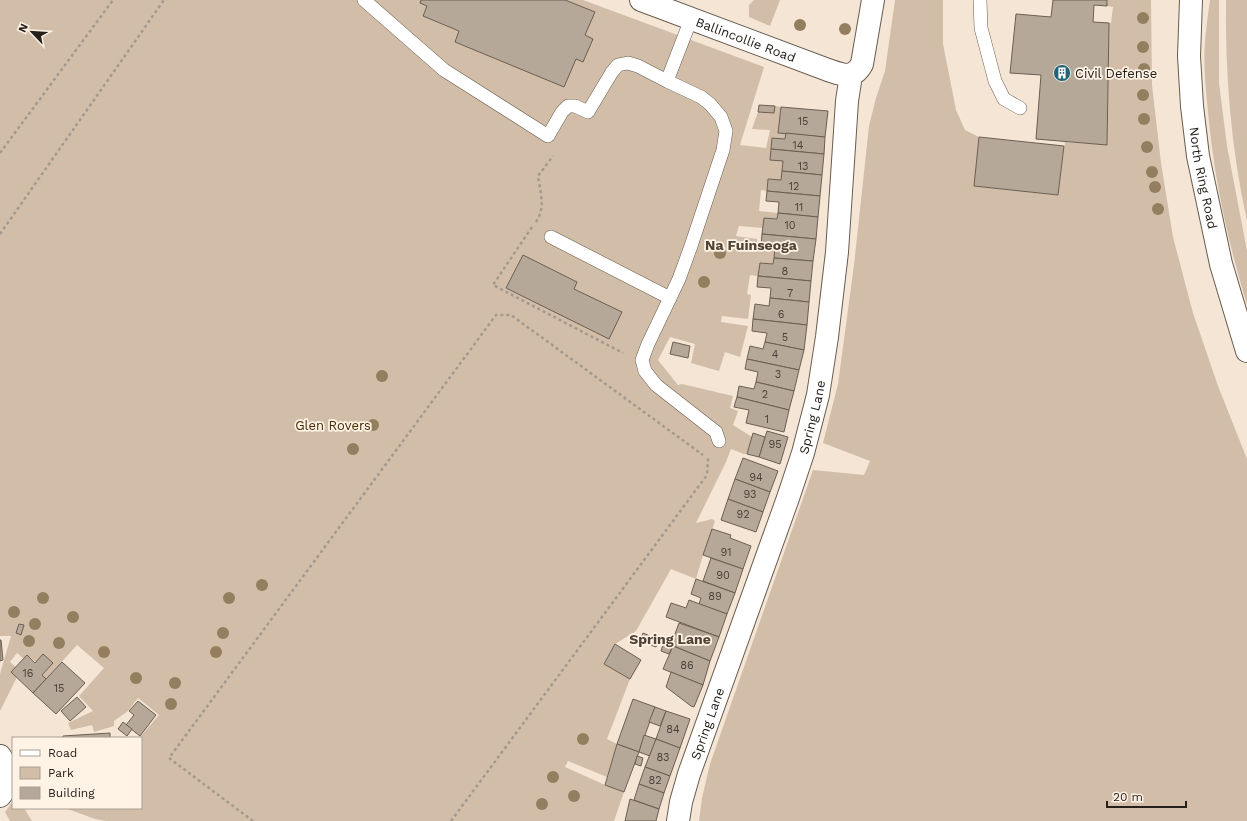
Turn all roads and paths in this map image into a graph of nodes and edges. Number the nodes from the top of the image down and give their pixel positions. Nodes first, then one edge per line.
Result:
1 (113, 0) edge
2 (164, 0) edge
3 (364, 0) edge
4 (641, 0) edge
5 (873, 0) edge
6 (980, 0) edge
7 (1190, 0) edge
8 (692, 19) junction
9 (851, 75) junction
10 (668, 81) junction
11 (1020, 108) dead end
12 (0, 153) edge
13 (554, 154) dead end
14 (0, 234) edge
15 (551, 237) dead end
16 (670, 298) junction
17 (1247, 350) edge
18 (642, 360) junction
19 (719, 441) dead end
20 (0, 756) edge
21 (0, 796) edge
22 (253, 821) edge
23 (451, 821) edge
24 (678, 821) edge

1 - 12 path
2 - 14 path
3 - 10 lane
4 - 8 street, Ballincollie Road
5 - 9 street, Spring Lane
6 - 11 lane
7 - 17 street, North Ring Road
8 - 9 street, Ballincollie Road
8 - 10 lane
9 - 24 street, Spring Lane
10 - 16 lane
13 - 18 path
15 - 16 lane
16 - 18 lane
18 - 19 lane
20 - 21 street
22 - 23 path

